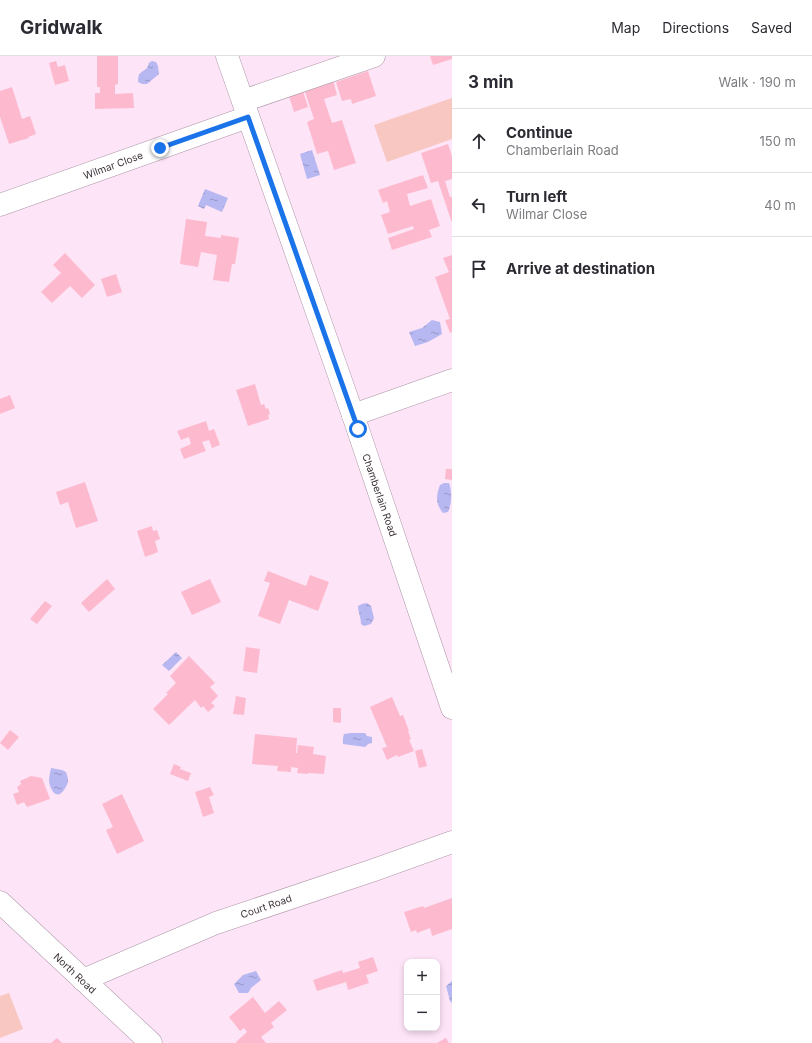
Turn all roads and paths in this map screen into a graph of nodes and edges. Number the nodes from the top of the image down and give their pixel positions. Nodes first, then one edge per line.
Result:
1 (227, 56) edge
2 (374, 56) edge
3 (245, 109) junction
4 (0, 205) edge
5 (452, 380) edge
6 (353, 415) junction
7 (452, 708) edge
8 (452, 842) edge
9 (0, 902) edge
10 (83, 980) junction
11 (151, 1043) edge

1 - 3 street, Chamberlain Road
2 - 3 street, Wilmar Close
3 - 4 street, Wilmar Close
3 - 6 street, Chamberlain Road
5 - 6 street
6 - 7 street, Chamberlain Road
8 - 10 street, Court Road
9 - 10 street, North Road
10 - 11 street, North Road

